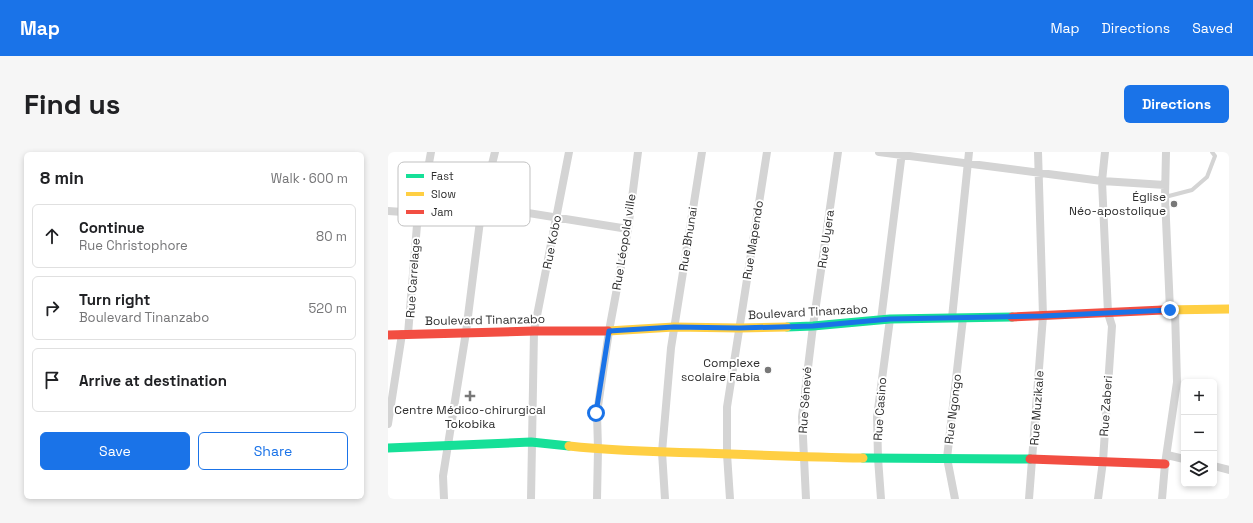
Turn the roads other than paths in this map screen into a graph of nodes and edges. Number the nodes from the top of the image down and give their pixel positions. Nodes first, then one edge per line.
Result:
1 (432, 152) edge
2 (495, 152) edge
3 (569, 152) edge
4 (638, 152) edge
5 (702, 152) edge
6 (767, 152) edge
7 (838, 152) edge
8 (879, 152) edge
9 (969, 152) edge
10 (1038, 152) edge
11 (1105, 152) edge
12 (1166, 152) edge
13 (1212, 152) edge
14 (902, 154) edge
15 (430, 162) edge
16 (493, 162) edge
17 (968, 163) junction
18 (1038, 173) junction
19 (1102, 181) junction
20 (1165, 185) junction
21 (1165, 197) junction
22 (388, 211) edge
23 (398, 212) edge
24 (530, 213) edge
25 (557, 217) junction
26 (417, 226) edge
27 (479, 226) edge
28 (628, 229) junction
29 (1229, 309) edge
30 (1173, 310) junction
31 (1108, 313) junction
32 (1043, 316) junction
33 (952, 318) junction
34 (964, 318) junction
35 (886, 320) junction
36 (813, 326) junction
37 (674, 327) junction
38 (739, 328) junction
39 (534, 331) junction
40 (609, 331) junction
41 (466, 332) junction
42 (405, 334) junction
43 (388, 335) edge
44 (388, 424) edge
45 (531, 442) junction
46 (448, 445) junction
47 (388, 448) edge
48 (598, 449) junction
49 (662, 452) junction
50 (727, 454) junction
51 (803, 457) junction
52 (878, 458) junction
53 (947, 458) junction
54 (1033, 459) junction
55 (1166, 459) junction
56 (1181, 459) edge
57 (1103, 461) junction
58 (1217, 467) edge
59 (1229, 470) edge
60 (444, 499) edge
61 (531, 499) edge
62 (597, 499) edge
63 (665, 499) edge
64 (730, 499) edge
65 (806, 499) edge
66 (881, 499) edge
67 (955, 499) edge
68 (1029, 499) edge
69 (1098, 499) edge
70 (1162, 499) edge

1 - 15 street, Rue Carrelage
2 - 16 street
3 - 25 street, Rue Kobo
4 - 28 street, Rue Léopold ville
5 - 37 street, Rue Bhunai
6 - 38 street, Rue Mapendo
7 - 36 street, Rue Uyera
8 - 14 street
9 - 17 street
10 - 18 street, Rue Muzikale
11 - 19 street, Rue Zaberi
12 - 20 street
13 - 21 lane
14 - 17 street
14 - 35 street, Rue Casino
17 - 18 street
17 - 33 street
18 - 19 street
18 - 32 street, Rue Muzikale
19 - 20 street
19 - 31 street, Rue Zaberi
20 - 21 street
21 - 30 street
22 - 23 street
24 - 25 street
25 - 28 street
25 - 39 street, Rue Kobo
26 - 42 street, Rue Carrelage
27 - 41 street
28 - 40 street, Rue Léopold ville
29 - 30 street, Boulevard Tinanzabo
30 - 31 street, Boulevard Tinanzabo
30 - 55 street
31 - 32 street, Boulevard Tinanzabo
31 - 57 street, Rue Zaberi
32 - 34 street, Boulevard Tinanzabo
32 - 54 street, Rue Muzikale
33 - 34 street, Boulevard Tinanzabo
33 - 35 street, Boulevard Tinanzabo
34 - 53 street, Rue Ngongo
35 - 36 street, Boulevard Tinanzabo
35 - 52 street, Rue Casino
36 - 38 street, Boulevard Tinanzabo
36 - 51 street, Rue Sénevé
37 - 38 street, Boulevard Tinanzabo
37 - 40 street, Boulevard Tinanzabo
37 - 49 street, Rue Bhunai
38 - 50 street, Rue Mapendo
39 - 40 street, Boulevard Tinanzabo
39 - 41 street, Boulevard Tinanzabo
39 - 45 street, Rue Kobo
40 - 48 street, Rue Léopold ville
41 - 42 street, Boulevard Tinanzabo
41 - 46 street
42 - 43 street, Boulevard Tinanzabo
42 - 44 street, Rue Carrelage
45 - 46 street
45 - 48 street
45 - 61 street, Rue Kobo
46 - 47 street
46 - 60 street
48 - 49 street
48 - 62 street, Rue Léopold ville
49 - 50 street
49 - 63 street, Rue Bhunai
50 - 51 street
50 - 64 street, Rue Mapendo
51 - 52 street
51 - 65 street, Rue Sénevé
52 - 53 street
52 - 66 street, Rue Casino
53 - 54 street
53 - 67 street, Rue Ngongo
54 - 57 street
54 - 68 street, Rue Muzikale
55 - 56 street
55 - 57 street
55 - 70 street
57 - 69 street, Rue Zaberi
58 - 59 street

